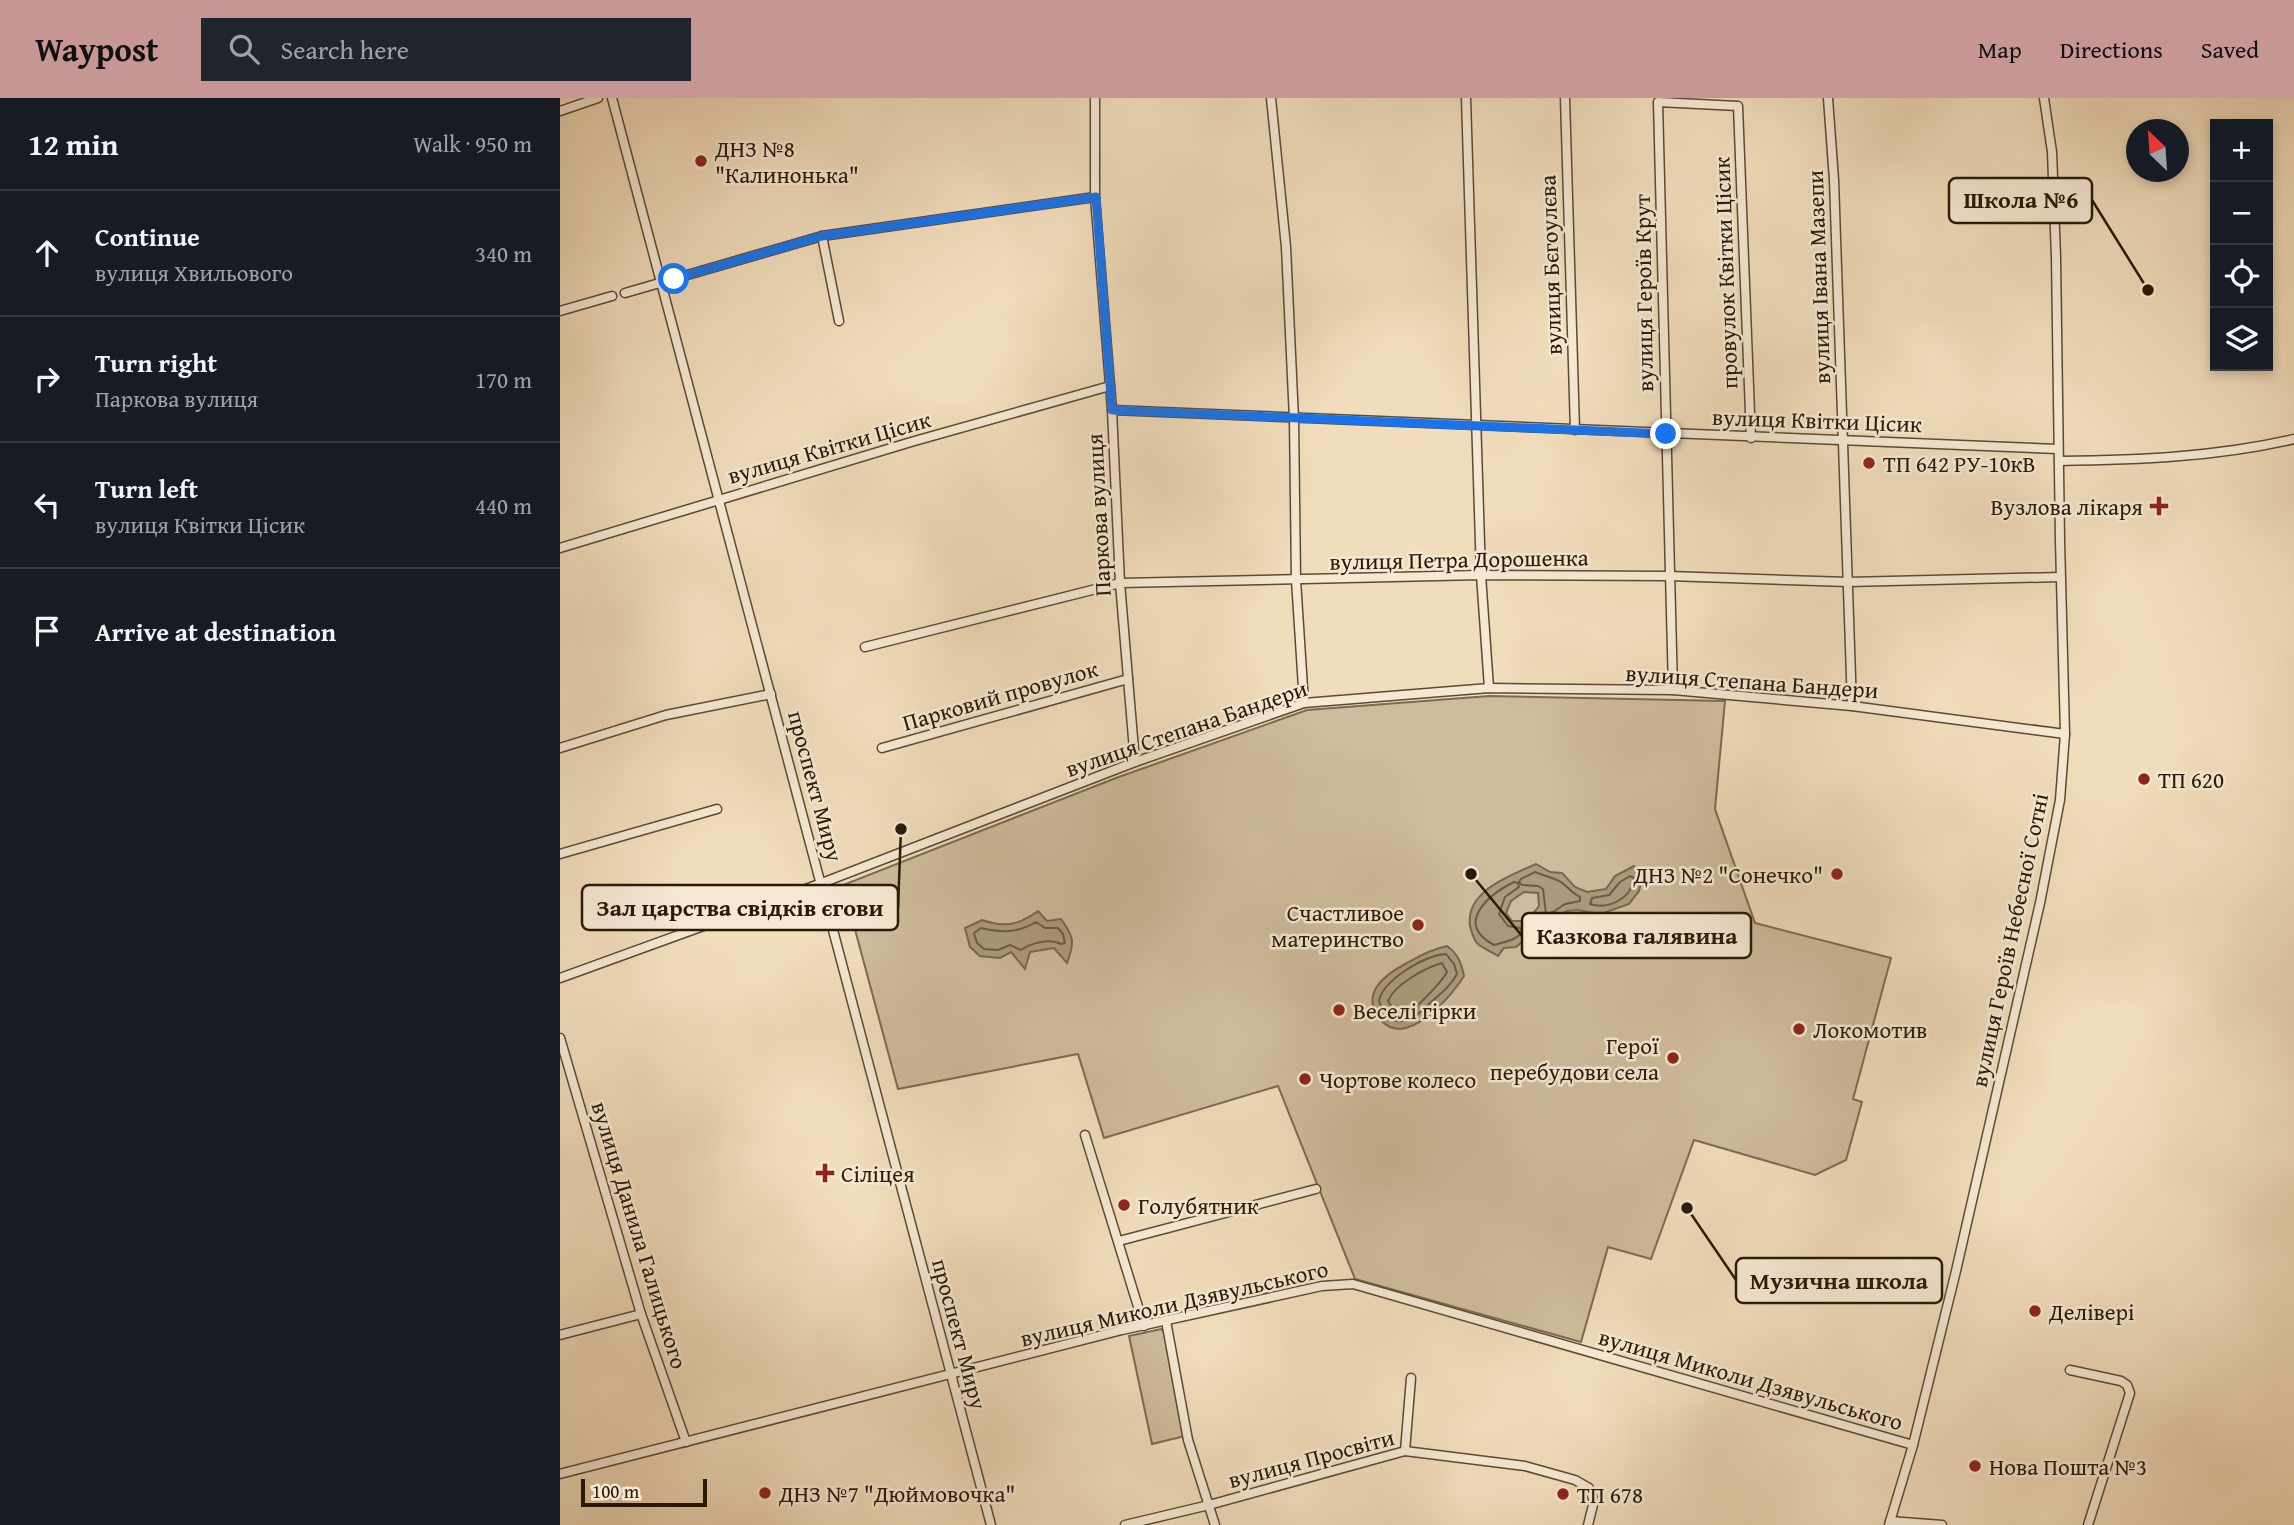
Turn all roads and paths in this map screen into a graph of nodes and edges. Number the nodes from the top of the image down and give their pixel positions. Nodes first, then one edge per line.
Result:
1 (598, 98) edge
2 (612, 98) edge
3 (1095, 98) edge
4 (1271, 98) edge
5 (1466, 98) edge
6 (1565, 98) edge
7 (1828, 98) edge
8 (2044, 98) edge
9 (1658, 100) edge
10 (1738, 107) joint
11 (560, 111) edge
12 (1096, 197) junction
13 (822, 236) junction
14 (661, 282) junction
15 (625, 293) dead end
16 (612, 296) dead end
17 (560, 311) edge
18 (839, 321) dead end
19 (1110, 386) junction
20 (1112, 410) junction
21 (1294, 419) junction
22 (1477, 426) junction
23 (1575, 430) junction
24 (1666, 434) junction
25 (1751, 438) junction
26 (2294, 439) edge
27 (1844, 440) junction
28 (2058, 449) junction
29 (2059, 461) junction
30 (719, 499) junction
31 (560, 548) edge
32 (1481, 575) junction
33 (1669, 576) junction
34 (2060, 577) junction
35 (1296, 580) junction
36 (1848, 582) junction
37 (1120, 583) junction
38 (865, 647) dead end
39 (1128, 679) junction
40 (1489, 688) junction
41 (1673, 690) junction
42 (771, 694) junction
43 (1304, 703) junction
44 (1852, 706) junction
45 (2065, 734) junction
46 (560, 748) edge
47 (882, 748) dead end
48 (1135, 762) junction
49 (717, 809) dead end
50 (560, 854) edge
51 (822, 883) junction
52 (560, 978) edge
53 (560, 1038) edge
54 (1085, 1135) dead end
55 (1316, 1189) dead end
56 (1119, 1241) junction
57 (641, 1314) junction
58 (1166, 1321) junction
59 (1144, 1326) junction
60 (560, 1335) edge
61 (2070, 1370) dead end
62 (951, 1375) junction
63 (1411, 1378) dead end
64 (686, 1442) junction
65 (1913, 1446) junction
66 (1405, 1451) junction
67 (560, 1474) edge
68 (1209, 1506) junction
69 (1890, 1523) edge
70 (991, 1525) edge
71 (1125, 1525) edge
72 (1215, 1525) edge
73 (1588, 1525) edge
74 (1942, 1525) edge
75 (2088, 1525) edge

1 - 11 street
2 - 14 street, проспект Миру
3 - 12 street, Паркова вулиця
4 - 21 street
5 - 22 street
6 - 23 street, вулиця Бєгоулєва
7 - 27 street, вулиця Івана Мазепи
8 - 28 street, вулиця Героїв Небесної Сотні
9 - 10 street, вулиця Героїв Крут
9 - 24 street, вулиця Героїв Крут
10 - 25 street, провулок Квітки Цісик
12 - 13 street
12 - 19 street, Паркова вулиця
13 - 14 street
13 - 18 street
14 - 15 street
14 - 30 street, проспект Миру
16 - 17 street
19 - 20 street, Паркова вулиця
19 - 30 street, вулиця Квітки Цісик
20 - 21 street, вулиця Квітки Цісик
20 - 37 street, Паркова вулиця
21 - 22 street, вулиця Квітки Цісик
21 - 35 street
22 - 23 street, вулиця Квітки Цісик
22 - 32 street
23 - 24 street, вулиця Квітки Цісик
24 - 25 street, вулиця Квітки Цісик
24 - 33 street, вулиця Героїв Крут
25 - 27 street, вулиця Квітки Цісик
26 - 29 street
27 - 28 street, вулиця Квітки Цісик
27 - 36 street, вулиця Івана Мазепи
28 - 29 street, вулиця Героїв Небесної Сотні
29 - 34 street, вулиця Героїв Небесної Сотні
30 - 31 street, вулиця Квітки Цісик
30 - 42 street, проспект Миру
32 - 33 street, вулиця Петра Дорошенка
32 - 35 street, вулиця Петра Дорошенка
32 - 40 street
33 - 36 street, вулиця Петра Дорошенка
33 - 41 street, вулиця Героїв Крут
34 - 36 street, вулиця Петра Дорошенка
34 - 45 street, вулиця Героїв Небесної Сотні
35 - 37 street, вулиця Петра Дорошенка
35 - 43 street
36 - 44 street, вулиця Івана Мазепи
37 - 38 street, вулиця Петра Дорошенка
37 - 39 street, Паркова вулиця
39 - 47 street, Парковий провулок
39 - 48 street, Паркова вулиця
40 - 41 street, вулиця Степана Бандери
40 - 43 street, вулиця Степана Бандери
41 - 44 street, вулиця Степана Бандери
42 - 46 street
42 - 51 street, проспект Миру
43 - 48 street, вулиця Степана Бандери
44 - 45 street, вулиця Степана Бандери
45 - 65 street, вулиця Героїв Небесної Сотні
48 - 51 street, вулиця Степана Бандери
49 - 50 street
51 - 52 street, вулиця Степана Бандери
51 - 62 street, проспект Миру
53 - 57 street, вулиця Данила Галицького
54 - 56 street
55 - 56 street
56 - 59 street
57 - 60 street
57 - 64 street, вулиця Данила Галицького
58 - 59 street, вулиця Миколи Дзявульського
58 - 65 street, вулиця Миколи Дзявульського
58 - 68 street
59 - 62 street, вулиця Миколи Дзявульського
61 - 75 street
62 - 64 street, вулиця Миколи Дзявульського
62 - 70 street, проспект Миру
63 - 66 street
64 - 67 street, вулиця Миколи Дзявульського
65 - 69 street, вулиця Героїв Небесної Сотні
66 - 68 street, вулиця Просвіти
66 - 73 street, вулиця Просвіти
68 - 71 street, вулиця Просвіти
68 - 72 street
69 - 74 street

